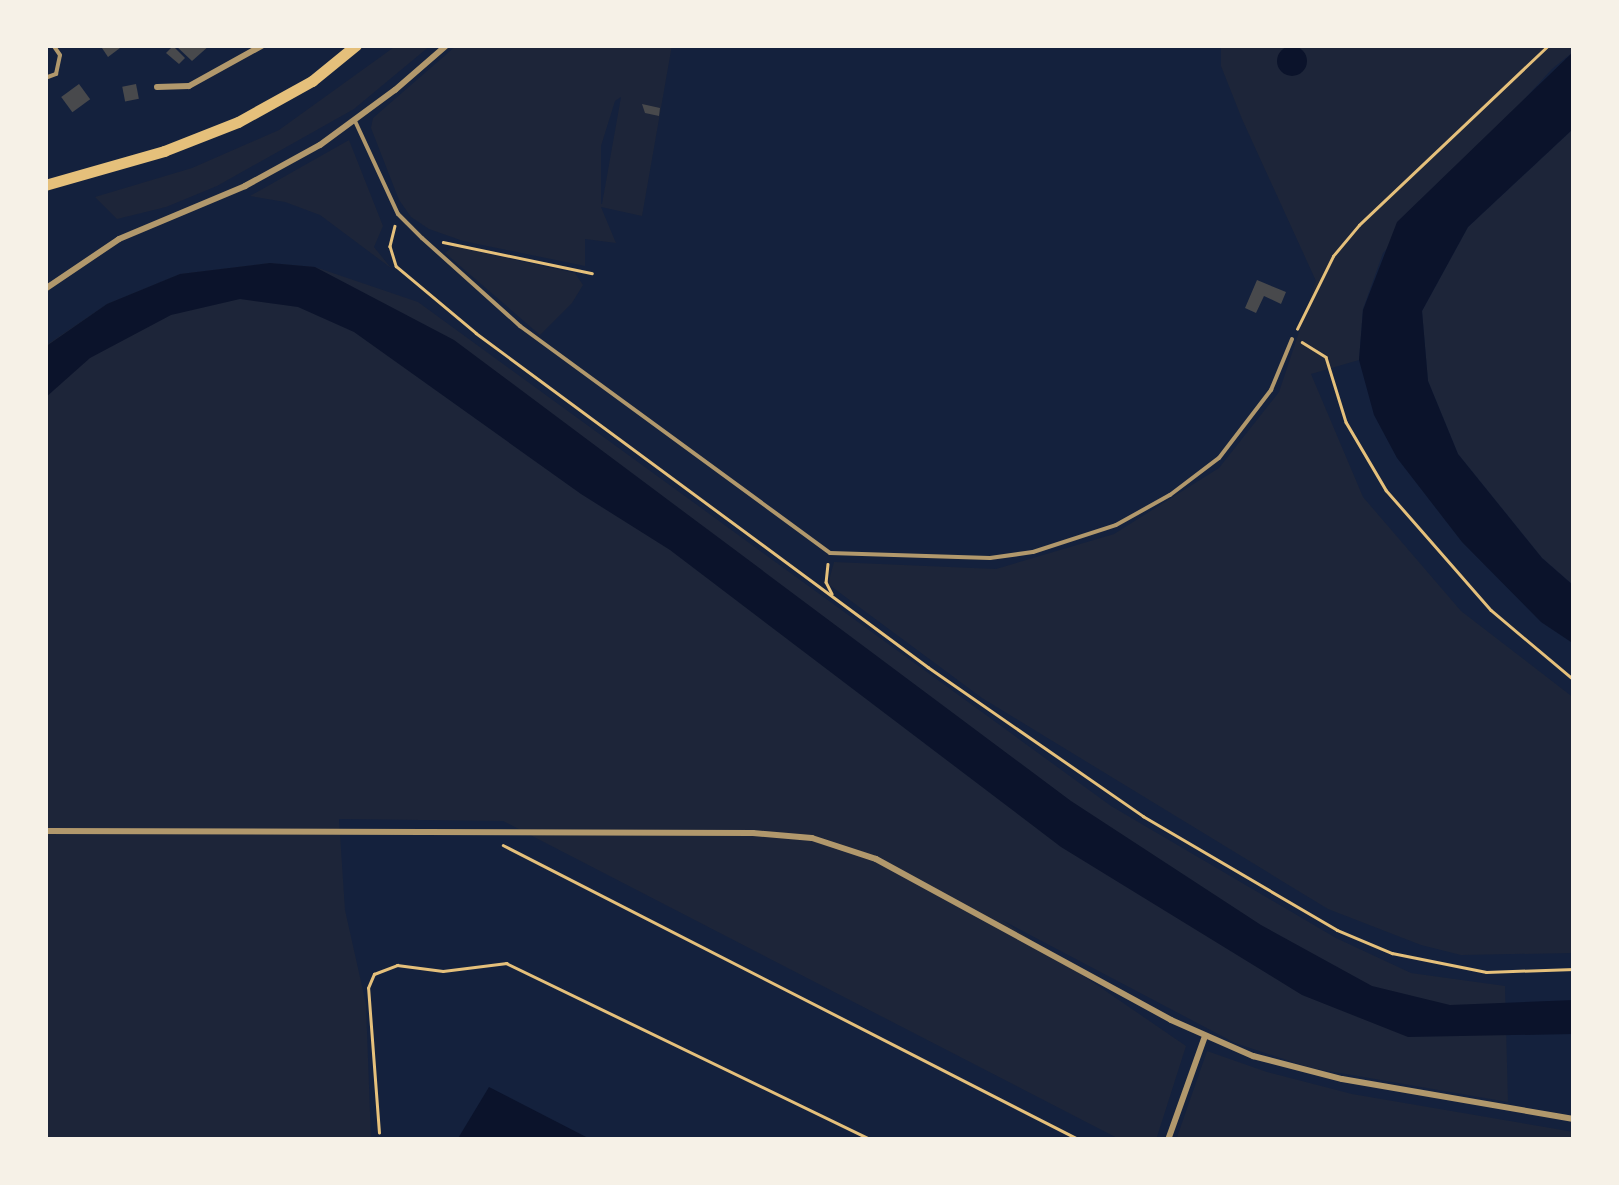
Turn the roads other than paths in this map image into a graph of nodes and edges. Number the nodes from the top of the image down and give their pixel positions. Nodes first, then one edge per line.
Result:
1 (54, 45) edge
2 (263, 45) edge
3 (356, 45) edge
4 (447, 45) edge
5 (45, 78) edge
6 (156, 87) dead end
7 (356, 122) junction
8 (45, 185) edge
9 (45, 289) edge
10 (1292, 339) road end
11 (45, 831) edge
12 (1205, 1036) junction
13 (1574, 1119) edge
14 (1168, 1140) edge

1 - 5 lane
2 - 6 street
3 - 8 main road
4 - 7 street
7 - 9 street
7 - 10 lane
11 - 12 street
12 - 13 street
12 - 14 street

